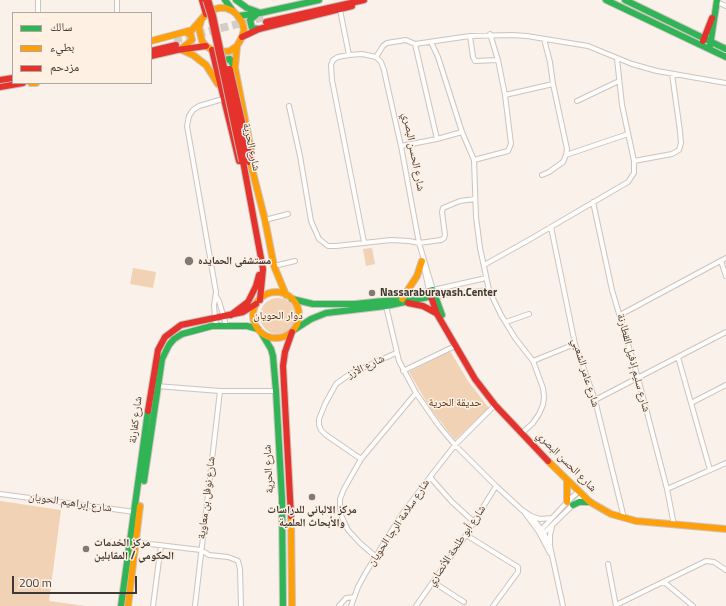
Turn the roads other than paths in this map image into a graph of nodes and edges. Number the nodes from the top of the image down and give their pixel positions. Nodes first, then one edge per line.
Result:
1 (38, 0) edge
2 (117, 0) edge
3 (204, 0) edge
4 (213, 0) edge
5 (226, 0) edge
6 (236, 0) edge
7 (319, 0) edge
8 (339, 0) edge
9 (364, 0) edge
10 (370, 0) edge
11 (606, 0) edge
12 (625, 0) edge
13 (717, 1) edge
14 (726, 6) edge
15 (340, 10) junction
16 (38, 12) edge
17 (118, 12) edge
18 (236, 13) junction
19 (263, 17) junction
20 (203, 18) junction
21 (259, 29) junction
22 (186, 32) junction
23 (490, 34) junction
24 (470, 36) junction
25 (242, 37) junction
26 (544, 39) junction
27 (152, 41) edge
28 (431, 42) junction
29 (177, 44) junction
30 (415, 44) junction
31 (707, 44) junction
32 (152, 46) edge
33 (237, 46) junction
34 (209, 48) junction
35 (726, 49) edge
36 (152, 51) edge
37 (349, 55) junction
38 (152, 56) edge
39 (376, 57) junction
40 (726, 57) edge
41 (617, 58) junction
42 (498, 60) junction
43 (235, 68) junction
44 (218, 71) junction
45 (672, 74) junction
46 (0, 80) edge
47 (619, 81) junction
48 (12, 82) edge
49 (726, 83) edge
50 (553, 84) junction
51 (219, 85) junction
52 (0, 88) edge
53 (505, 95) junction
54 (223, 99) junction
55 (577, 101) dead end
56 (289, 106) dead end
57 (462, 132) junction
58 (628, 134) junction
59 (436, 139) junction
60 (401, 146) junction
61 (566, 155) junction
62 (474, 160) junction
63 (246, 161) junction
64 (634, 161) junction
65 (542, 175) dead end
66 (246, 178) junction
67 (255, 178) junction
68 (475, 199) junction
69 (594, 202) junction
70 (288, 214) dead end
71 (265, 220) junction
72 (551, 227) junction
73 (364, 242) junction
74 (419, 243) junction
75 (260, 252) junction
76 (422, 257) junction
77 (726, 258) edge
78 (295, 261) dead end
79 (721, 261) junction
80 (484, 265) junction
81 (274, 266) junction
82 (726, 276) edge
83 (486, 278) junction
84 (489, 290) junction
85 (432, 293) junction
86 (216, 296) junction
87 (289, 297) junction
88 (404, 301) junction
89 (258, 302) junction
90 (386, 306) junction
91 (437, 314) junction
92 (529, 314) dead end
93 (620, 315) junction
94 (222, 319) junction
95 (506, 322) junction
96 (443, 324) junction
97 (260, 331) junction
98 (293, 331) junction
99 (726, 332) edge
100 (576, 344) junction
101 (455, 346) junction
102 (396, 353) junction
103 (678, 357) junction
104 (533, 361) junction
105 (403, 371) junction
106 (638, 378) junction
107 (726, 385) edge
108 (154, 386) junction
109 (220, 391) junction
110 (276, 391) junction
111 (416, 393) junction
112 (595, 400) junction
113 (692, 403) junction
114 (495, 405) junction
115 (522, 434) junction
116 (455, 445) junction
117 (360, 459) junction
118 (726, 463) edge
119 (710, 470) junction
120 (430, 477) junction
121 (567, 480) junction
122 (496, 486) junction
123 (667, 489) junction
124 (581, 493) junction
125 (0, 494) edge
126 (590, 502) junction
127 (570, 503) junction
128 (522, 510) junction
129 (137, 512) junction
130 (531, 516) junction
131 (552, 518) junction
132 (624, 518) junction
133 (474, 522) junction
134 (553, 525) junction
135 (674, 525) junction
136 (726, 529) edge
137 (541, 532) junction
138 (466, 535) junction
139 (133, 542) junction
140 (161, 545) junction
141 (550, 546) junction
142 (201, 550) junction
143 (375, 556) junction
144 (553, 558) junction
145 (608, 564) dead end
146 (726, 570) edge
147 (433, 582) junction
148 (664, 582) junction
149 (354, 596) junction
150 (464, 602) dead end
151 (122, 606) edge
152 (128, 606) edge
153 (153, 606) edge
154 (195, 606) edge
155 (241, 606) edge
156 (283, 606) edge
157 (292, 606) edge
158 (339, 606) edge
159 (351, 606) edge
160 (416, 606) edge
161 (493, 606) edge
162 (563, 606) edge
163 (616, 606) edge
164 (694, 606) edge

1 - 16 street
2 - 17 street
3 - 4 main road
3 - 20 main road
3 - 63 main road, شارع الحرية, bridge
4 - 63 main road, شارع الحرية, bridge
5 - 18 main road
6 - 19 main road
7 - 19 main road
8 - 19 main road
9 - 19 main road
10 - 15 main road
11 - 31 main road
12 - 31 main road
13 - 14 street
13 - 31 main road
15 - 21 main road
15 - 37 street
18 - 19 main road
18 - 20 main road
18 - 25 main road
19 - 21 main road
20 - 22 main road
20 - 34 main road
21 - 25 main road
22 - 27 main road
22 - 29 main road
23 - 24 street
23 - 26 street
23 - 42 street
24 - 28 street
24 - 42 street
25 - 33 main road
26 - 41 street
26 - 50 street
28 - 30 street
28 - 57 street
29 - 32 main road
29 - 34 main road
29 - 36 main road
29 - 38 main road
29 - 51 main road
30 - 39 street
30 - 59 street
31 - 35 main road
31 - 40 main road
33 - 34 main road
33 - 43 main road
34 - 44 main road
37 - 39 street
37 - 73 street
39 - 60 street, شارع الحسن البصري
41 - 45 street
41 - 47 street
42 - 53 street
43 - 44 main road
43 - 67 main road
44 - 51 main road
45 - 49 street
45 - 64 street
46 - 48 main road
47 - 55 street
47 - 58 street
48 - 52 main road
50 - 53 street
50 - 61 street
51 - 54 main road
53 - 62 street
54 - 66 main road
54 - 86 street
56 - 73 street
57 - 59 street
57 - 62 street
58 - 61 street
58 - 64 street
59 - 60 street
60 - 74 street, شارع الحسن البصري
61 - 65 street
62 - 68 street
63 - 66 main road, شارع الحرية
63 - 67 main road, شارع الحرية
64 - 69 street
66 - 75 main road, شارع الحرية
67 - 71 main road, شارع الحرية
68 - 74 street
68 - 80 street
69 - 72 street
69 - 93 street, شارع سليم إذفيل القطارنة
70 - 71 street
71 - 81 main road, شارع الحرية
72 - 80 street
72 - 100 street, شارع عامر الشعبي
73 - 74 street
74 - 76 street, شارع الحسن البصري
75 - 89 main road, شارع الحرية
75 - 94 main road
76 - 85 street, شارع الحسن البصري
76 - 85 street, شارع الحسن البصري
76 - 88 main road
77 - 79 street
78 - 81 street
79 - 82 street
79 - 93 street
80 - 83 street
81 - 87 main road, شارع الحرية
83 - 84 street
83 - 85 street
84 - 85 street
84 - 95 street
85 - 88 main road
85 - 91 main road, شارع الحسن البصري
85 - 96 main road, شارع الحسن البصري
86 - 94 street
86 - 94 street
87 - 88 main road
87 - 89 main road
87 - 98 main road
88 - 90 main road
88 - 91 main road
89 - 94 main road, شارع كفارنة
89 - 97 main road
90 - 98 main road
90 - 102 street
91 - 96 main road, شارع الحسن البصري
92 - 95 street
93 - 106 street, شارع سليم إذفيل القطارنة
94 - 97 main road, شارع كفارنة
94 - 108 main road, شارع كفارنة
95 - 104 street
96 - 101 main road, شارع الحسن البصري
97 - 98 main road
97 - 110 main road, شارع الحرية
98 - 157 main road, شارع الحرية
99 - 103 street
100 - 104 street
100 - 112 street, شارع عامر الشعبي
101 - 105 street
101 - 114 main road, شارع الحسن البصري
102 - 105 street
102 - 117 street, شارع الأرز
103 - 106 street
103 - 113 street
104 - 115 street
105 - 111 street
106 - 112 street
106 - 123 street, شارع سليم إذفيل القطارنة
107 - 113 street
108 - 109 street
108 - 129 main road, شارع كفارنة
109 - 110 street
109 - 142 street, شارع نوفل بن معاوية
110 - 156 main road, شارع الحرية
111 - 116 street
111 - 117 street
112 - 132 street, شارع عامر الشعبي
113 - 119 street
114 - 115 main road, شارع الحسن البصري
114 - 116 street, شارع سلامة الرجا الحويان
115 - 121 main road, شارع الحسن البصري
116 - 120 street, شارع سلامة الرجا الحويان
116 - 122 street
117 - 143 street
118 - 119 street
119 - 123 street
120 - 133 street
120 - 143 street, شارع سلامة الرجا الحويان
121 - 124 main road, شارع الحسن البصري
121 - 127 main road
122 - 128 street
122 - 133 street, شارع أبو طلحة الأنصاري
123 - 135 street, شارع سليم إذفيل القطارنة
124 - 126 main road, شارع الحسن البصري
124 - 127 street
125 - 129 street, شارع إبراهيم الحويان
126 - 127 main road
126 - 132 main road, شارع الحسن البصري
127 - 131 street
127 - 134 street
128 - 130 street
128 - 137 street
129 - 139 main road, شارع كفارنة
130 - 131 street
130 - 137 street
131 - 137 street
132 - 135 main road, شارع الحسن البصري
133 - 138 street, شارع أبو طلحة الأنصاري
134 - 137 street
134 - 141 street
135 - 136 main road, شارع الحسن البصري
137 - 141 street
137 - 144 street
138 - 147 street, شارع أبو طلحة الأنصاري
138 - 161 street
139 - 140 street
139 - 151 main road, شارع كفارنة
139 - 152 main road, شارع كفارنة
140 - 142 street
140 - 153 street
141 - 144 street
142 - 154 street, شارع نوفل بن معاوية
142 - 155 street
143 - 149 street, شارع سلامة الرجا الحويان
144 - 162 street
145 - 163 street
146 - 148 street
147 - 150 street
147 - 160 street, شارع أبو طلحة الأنصاري
148 - 163 street
148 - 164 street
149 - 158 street
149 - 159 street, شارع سلامة الرجا الحويان

